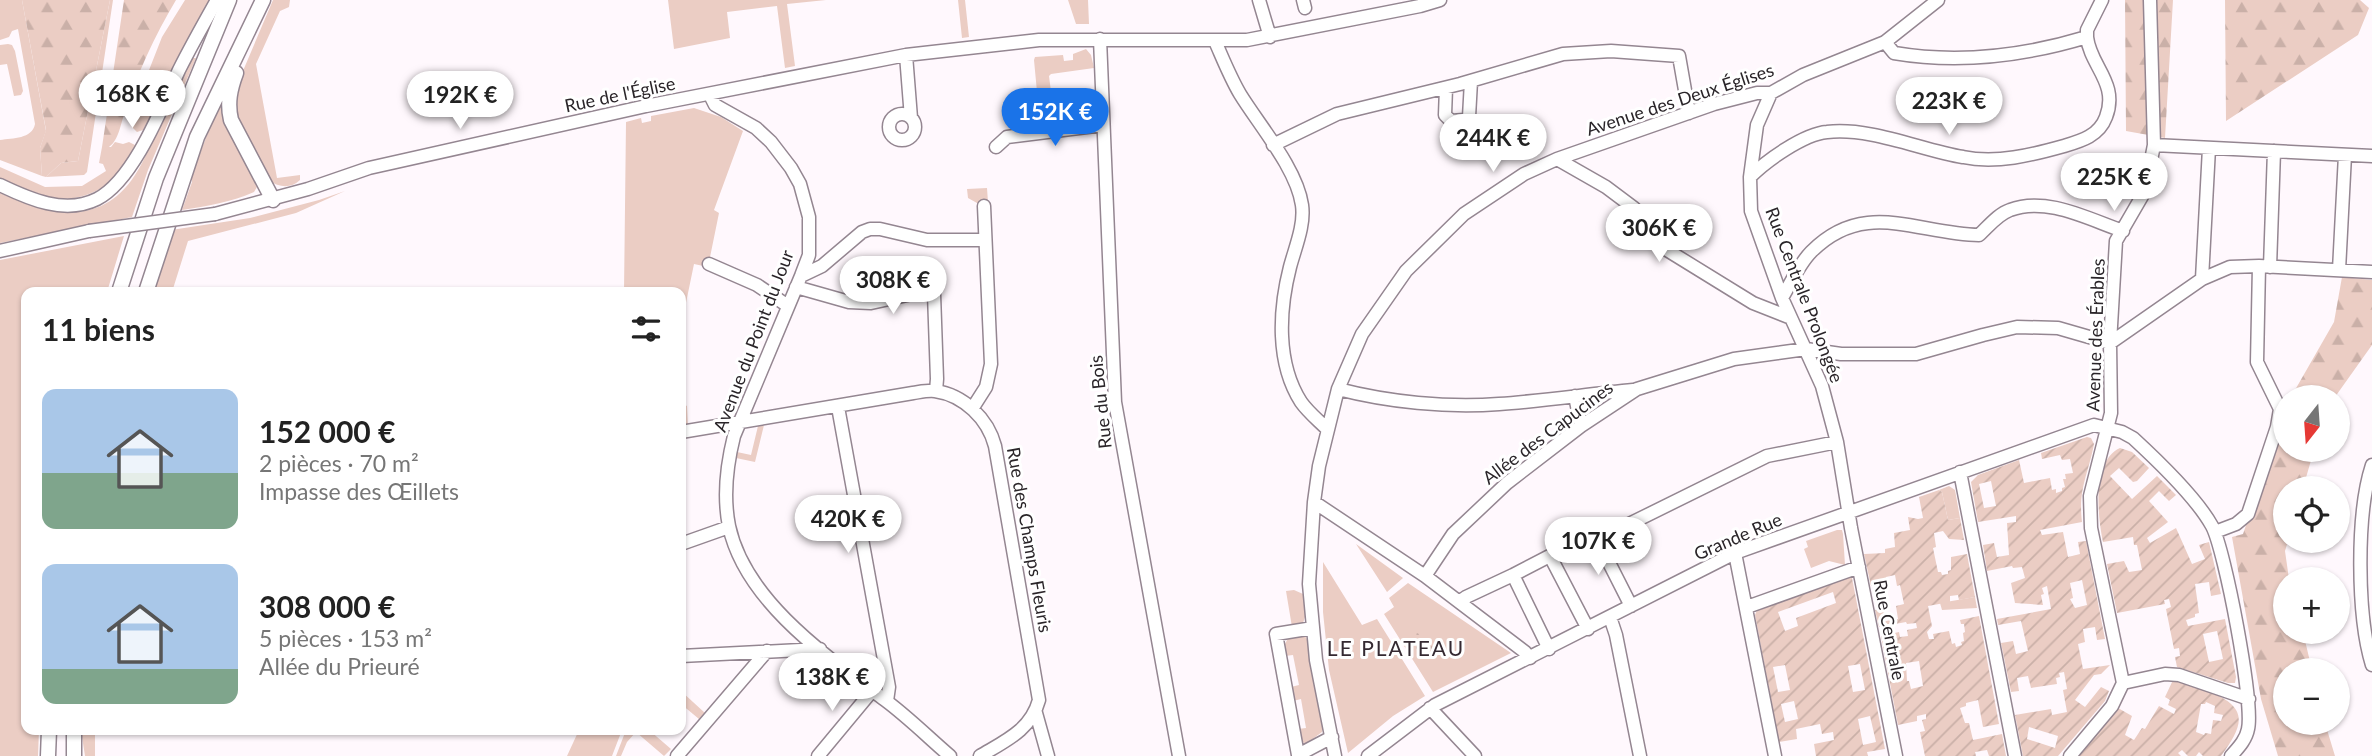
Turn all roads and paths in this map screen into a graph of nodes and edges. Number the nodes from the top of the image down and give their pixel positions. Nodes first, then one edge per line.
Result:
1 (218, 0) edge
2 (229, 0) edge
3 (264, 0) edge
4 (1259, 0) edge
5 (1440, 0) edge
6 (1938, 0) edge
7 (2102, 0) edge
8 (2151, 0) edge
9 (1270, 37) junction
10 (2087, 37) junction
11 (1100, 39) junction
12 (1215, 41) junction
13 (1885, 42) junction
14 (906, 55) junction
15 (1471, 81) junction
16 (1446, 88) junction
17 (1771, 93) junction
18 (710, 95) junction
19 (1689, 113) junction
20 (911, 118) dead end
21 (1103, 125) junction
22 (1273, 145) junction
23 (2154, 145) junction
24 (996, 147) dead end
25 (2209, 148) junction
26 (2274, 151) junction
27 (2345, 155) junction
28 (2372, 156) edge
29 (1557, 159) junction
30 (1750, 177) junction
31 (0, 185) edge
32 (273, 200) junction
33 (984, 206) dead end
34 (2123, 231) junction
35 (985, 240) junction
36 (0, 251) edge
37 (709, 264) dead end
38 (2265, 266) junction
39 (2339, 270) junction
40 (2372, 272) edge
41 (2202, 279) junction
42 (799, 281) junction
43 (121, 287) edge
44 (148, 287) edge
45 (1782, 298) junction
46 (788, 306) junction
47 (1791, 318) junction
48 (2110, 343) junction
49 (1806, 349) junction
50 (1338, 389) junction
51 (1637, 389) junction
52 (936, 391) junction
53 (1575, 396) junction
54 (838, 407) junction
55 (972, 408) junction
56 (739, 423) junction
57 (1581, 426) junction
58 (2109, 428) junction
59 (1327, 429) junction
60 (686, 431) edge
61 (1837, 442) junction
62 (2372, 465) edge
63 (1960, 472) junction
64 (1314, 502) junction
65 (1848, 512) junction
66 (729, 527) junction
67 (2215, 532) junction
68 (1594, 533) junction
69 (686, 542) edge
70 (1735, 553) junction
71 (1550, 556) junction
72 (1859, 567) junction
73 (1513, 575) junction
74 (1425, 576) junction
75 (1459, 602) junction
76 (1631, 606) junction
77 (1746, 607) junction
78 (1610, 617) junction
79 (1313, 628) junction
80 (1588, 628) junction
81 (820, 649) junction
82 (1549, 649) junction
83 (767, 651) junction
84 (686, 656) edge
85 (1530, 659) junction
86 (2372, 665) edge
87 (2123, 683) junction
88 (872, 691) junction
89 (2249, 699) junction
90 (887, 701) junction
91 (1430, 708) junction
92 (1036, 713) junction
93 (49, 735) edge
94 (74, 735) edge
95 (1332, 737) junction
96 (1297, 755) edge
97 (48, 756) edge
98 (74, 756) edge
99 (677, 756) edge
100 (818, 756) edge
101 (950, 756) edge
102 (980, 756) edge
103 (1048, 756) edge
104 (1179, 756) edge
105 (1335, 756) edge
106 (1368, 756) edge
107 (1475, 756) edge
108 (1640, 756) edge
109 (1775, 756) edge
110 (1896, 756) edge
111 (2015, 756) edge
112 (2070, 756) edge
113 (2232, 756) edge

1 - 31 street
2 - 43 main road
3 - 32 main road
3 - 44 main road
4 - 9 street
5 - 9 street, Rue de l'Église
6 - 13 street, Avenue des Deux Églises
7 - 10 street
8 - 23 street, Avenue des Érables
9 - 12 street, Rue de l'Église
10 - 13 street
10 - 30 street
11 - 12 street, Rue de l'Église
11 - 14 street, Rue de l'Église
11 - 21 street, Rue du Bois
12 - 22 street
13 - 17 street, Avenue des Deux Églises
14 - 18 street, Rue de l'Église
14 - 20 street
15 - 16 street
15 - 16 street
15 - 19 street
16 - 22 street
17 - 19 street, Avenue des Deux Églises
17 - 30 street, Rue Centrale Prolongée
18 - 32 street, Rue de l'Église
18 - 42 street, Avenue du Point du Jour
19 - 29 street, Avenue des Deux Églises
21 - 24 street
21 - 104 street, Rue du Bois
22 - 59 street
23 - 25 street
23 - 34 street, Avenue des Érables
25 - 26 street
25 - 41 street
26 - 27 street
26 - 38 street
27 - 28 street
27 - 39 street
29 - 47 street
29 - 50 street, Avenue des Deux Églises
30 - 45 street, Rue Centrale Prolongée
32 - 36 street, Rue de l'Église, bridge
33 - 35 street
34 - 45 street
34 - 48 street, Avenue des Érables
35 - 42 street
35 - 55 street
37 - 46 street
38 - 39 street
38 - 41 street
38 - 67 street
39 - 40 street
41 - 48 street
42 - 46 street, Avenue du Point du Jour
42 - 52 street
45 - 47 street, Rue Centrale Prolongée
46 - 56 street, Avenue du Point du Jour
47 - 49 street, Rue Centrale Prolongée
48 - 49 street, Allée des Capucines
48 - 58 street, Avenue des Érables
49 - 51 street, Allée des Capucines
49 - 61 street, Rue Centrale Prolongée
50 - 53 street
50 - 59 street, Avenue des Deux Églises
51 - 53 street
51 - 57 street, Allée des Capucines
52 - 54 street
52 - 55 street, Rue des Champs Fleuris
53 - 57 street
54 - 56 street
54 - 90 street
55 - 92 street, Rue des Champs Fleuris
56 - 60 street
56 - 66 street, Avenue du Point du Jour
57 - 74 street, Allée des Capucines
58 - 63 street, Grande Rue
58 - 67 street
58 - 87 street, Avenue des Érables
59 - 64 street, Avenue des Deux Églises
61 - 65 street, Rue Centrale Prolongée
61 - 68 street
62 - 86 street
63 - 65 street, Grande Rue
63 - 111 street
64 - 74 street
64 - 79 street, Avenue des Deux Églises
65 - 70 street, Grande Rue
65 - 72 street, Rue Centrale
66 - 69 street
66 - 81 street, Avenue du Point du Jour
67 - 89 street
68 - 71 street
68 - 76 street
70 - 76 street, Grande Rue
70 - 77 street
71 - 73 street
71 - 80 street
72 - 77 street
72 - 110 street, Rue Centrale
73 - 75 street
73 - 82 street
74 - 75 street
75 - 85 street
76 - 78 street, Grande Rue
77 - 109 street
78 - 80 street, Grande Rue
78 - 108 street
79 - 95 street, Avenue des Deux Églises
79 - 96 street
80 - 82 street, Grande Rue
81 - 83 street
81 - 88 street, Avenue du Point du Jour
82 - 85 street, Grande Rue
83 - 84 street
83 - 99 street
85 - 91 street, Grande Rue
87 - 89 street
87 - 112 street
88 - 90 street, Avenue du Point du Jour
88 - 100 street
89 - 113 street
90 - 101 street, Avenue du Point du Jour
91 - 106 street, Grande Rue
91 - 107 street
92 - 102 street
92 - 103 street, Rue des Champs Fleuris
93 - 97 main road
94 - 98 main road
95 - 96 street
95 - 105 street, Avenue des Deux Églises

